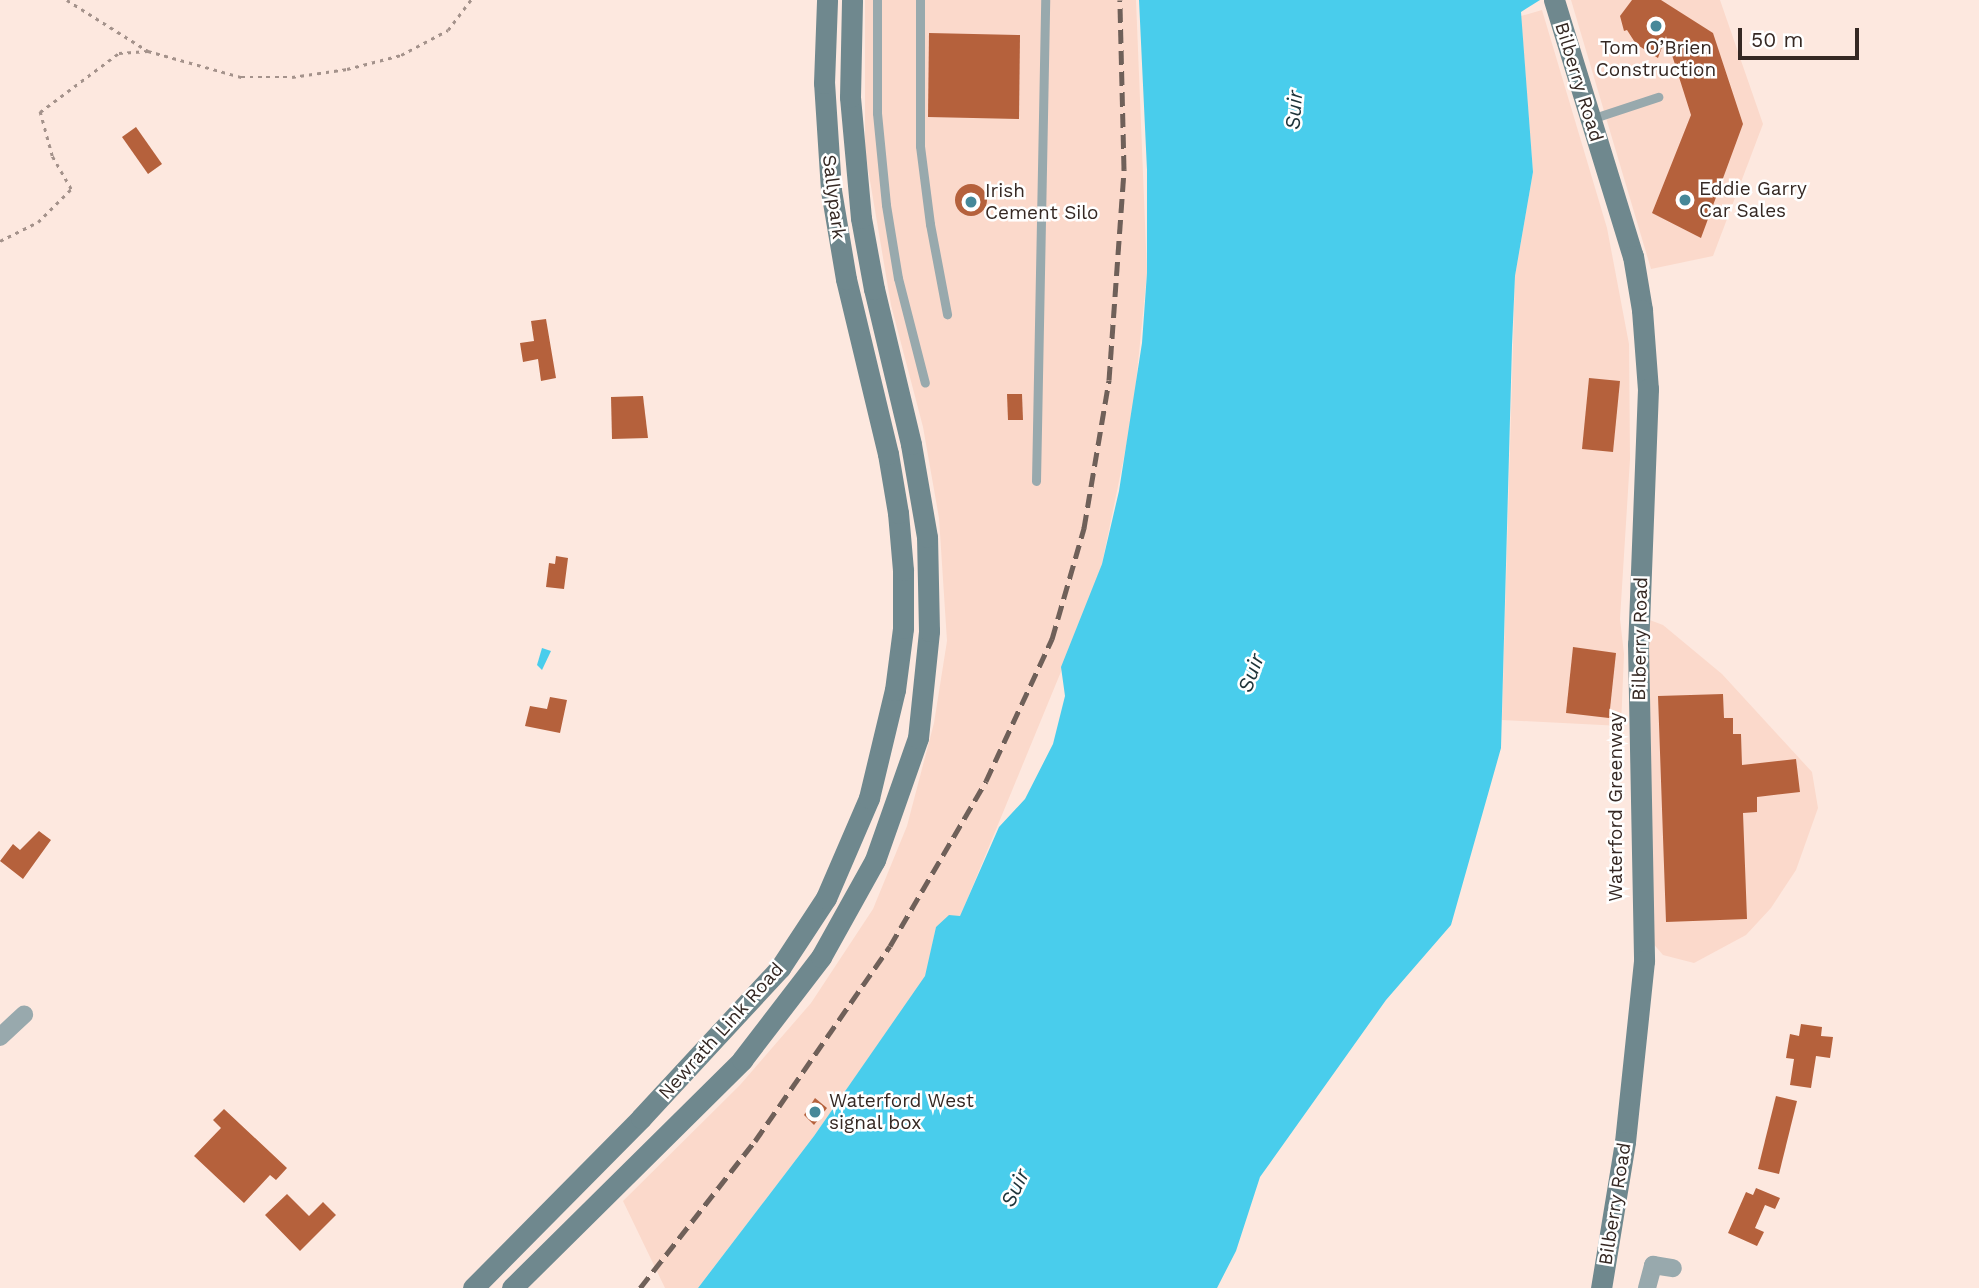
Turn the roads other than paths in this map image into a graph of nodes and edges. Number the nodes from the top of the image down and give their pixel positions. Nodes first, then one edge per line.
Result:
1 (827, 0) edge
2 (852, 0) edge
3 (877, 0) edge
4 (920, 0) edge
5 (1045, 0) edge
6 (1554, 0) edge
7 (1658, 97) dead end
8 (1589, 119) junction
9 (947, 314) dead end
10 (925, 383) dead end
11 (898, 390) joint
12 (873, 391) joint
13 (1036, 481) dead end
14 (24, 1015) dead end
15 (0, 1037) edge
16 (1673, 1268) dead end
17 (473, 1288) edge
18 (512, 1288) edge
19 (1601, 1288) edge
20 (1647, 1288) edge

1 - 12 main road, Sallypark
2 - 11 main road, Sallypark
3 - 10 lane
4 - 9 lane
5 - 13 lane
6 - 8 main road, Bilberry Road
7 - 8 lane
8 - 19 main road, Bilberry Road
11 - 18 main road, Newrath Link Road
12 - 17 main road, Newrath Link Road
14 - 15 street
16 - 20 street

